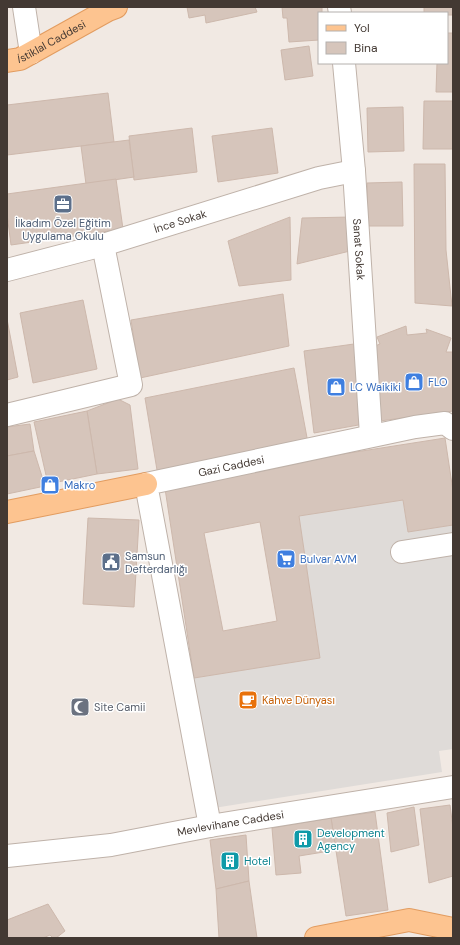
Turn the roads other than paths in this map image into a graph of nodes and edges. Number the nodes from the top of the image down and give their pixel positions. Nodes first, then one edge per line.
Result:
1 (24, 7) edge
2 (110, 8) edge
3 (31, 53) junction
4 (7, 59) edge
5 (344, 64) edge
6 (354, 171) junction
7 (103, 245) junction
8 (7, 270) edge
9 (7, 415) edge
10 (453, 429) edge
11 (372, 435) junction
12 (146, 484) junction
13 (7, 512) edge
14 (453, 544) edge
15 (402, 552) dead end
16 (453, 787) edge
17 (210, 826) junction
18 (7, 856) edge
19 (453, 915) edge
20 (409, 920) junction
21 (453, 929) edge
22 (316, 938) edge

1 - 3 street
2 - 3 main road, İstiklal Caddesi
3 - 4 main road, İstiklal Caddesi
5 - 6 street, Sanat Sokak
6 - 7 street, İnce Sokak
6 - 11 street, Sanat Sokak
7 - 8 street, İnce Sokak
7 - 9 street
10 - 11 street, Gazi Caddesi
11 - 12 street, Gazi Caddesi
12 - 13 main road, Gazi Caddesi
12 - 17 street
14 - 15 street
16 - 17 street, Mevlevihane Caddesi
17 - 18 street, Mevlevihane Caddesi
19 - 20 main road
20 - 21 main road
20 - 22 main road

